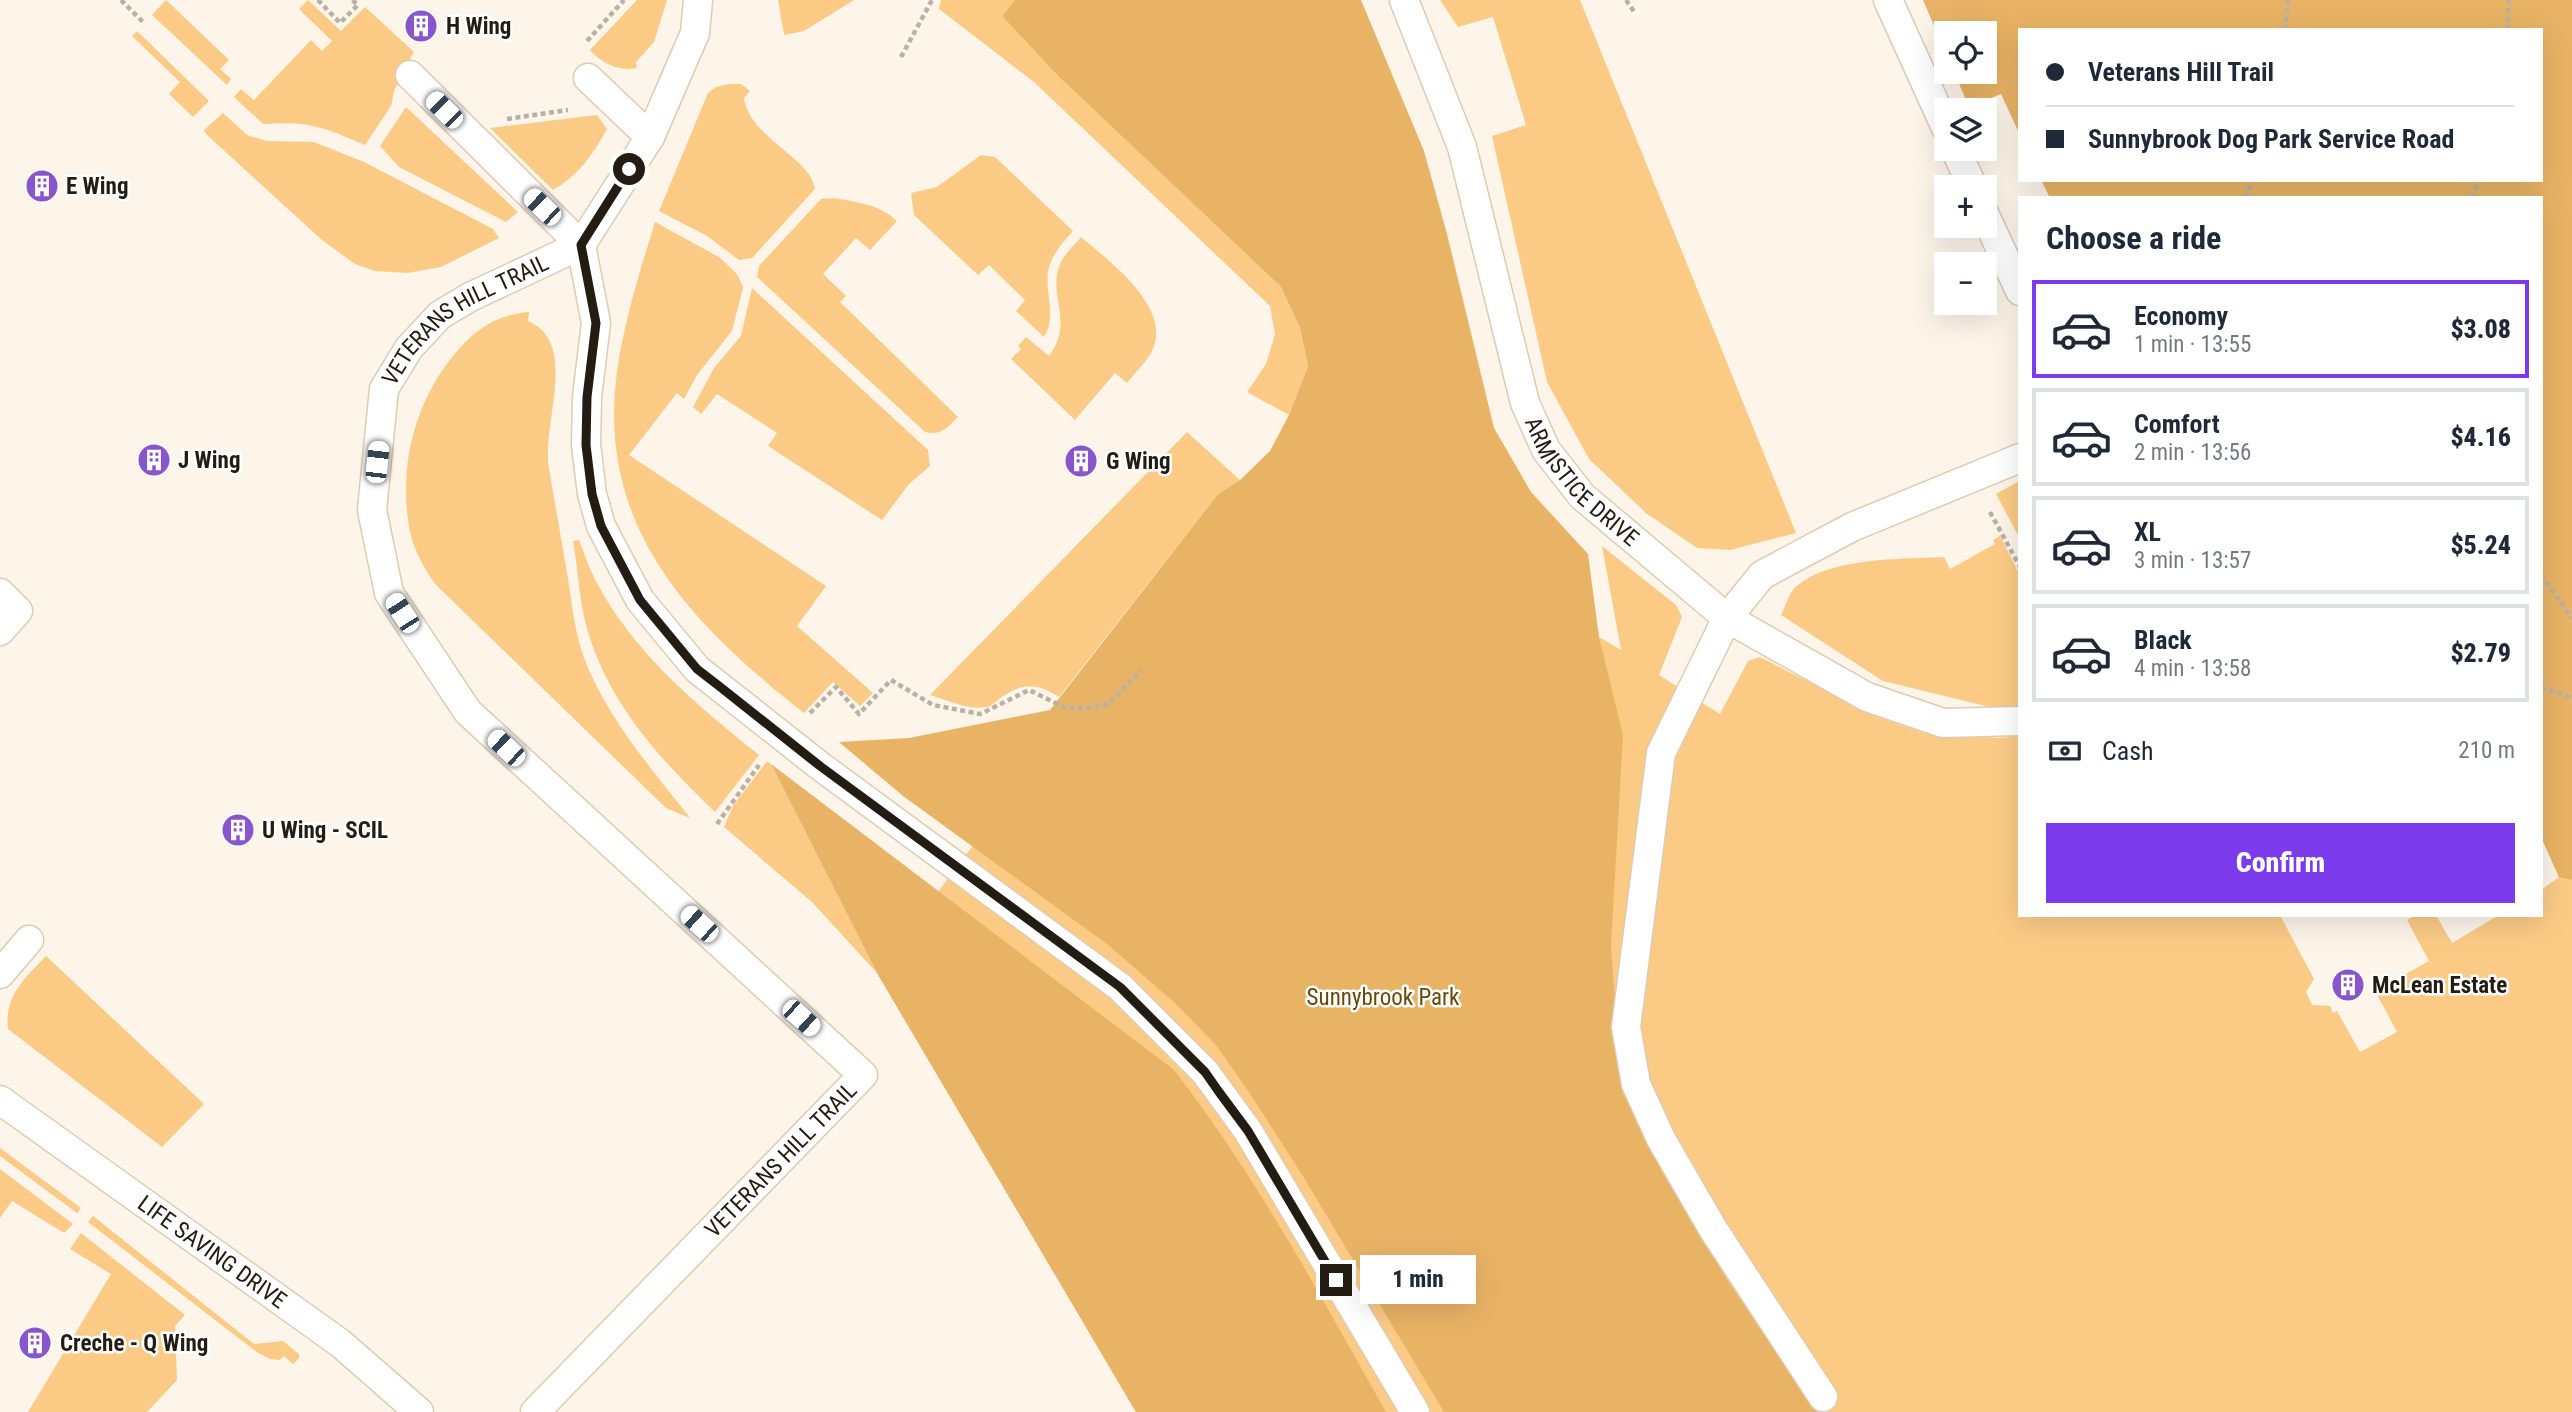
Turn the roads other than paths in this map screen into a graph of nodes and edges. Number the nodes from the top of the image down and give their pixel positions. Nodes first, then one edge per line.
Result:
1 (698, 0) edge
2 (1404, 0) edge
3 (1888, 0) edge
4 (410, 75) dead end
5 (587, 78) road end
6 (1934, 102) edge
7 (650, 137) junction
8 (1996, 238) edge
9 (581, 245) junction
10 (2018, 287) edge
11 (2018, 459) edge
12 (0, 593) edge
13 (1727, 618) junction
14 (0, 631) edge
15 (2018, 722) edge
16 (29, 940) dead end
17 (0, 974) edge
18 (0, 1100) edge
19 (1822, 1397) dead end
20 (419, 1412) edge
21 (535, 1412) edge
22 (1415, 1412) edge

1 - 7 lane, VETERANS HILL TRAIL
2 - 13 lane, ARMISTICE DRIVE
3 - 6 lane
4 - 9 lane
5 - 7 lane
7 - 9 lane, VETERANS HILL TRAIL
8 - 10 lane
9 - 21 lane, VETERANS HILL TRAIL
9 - 22 lane
11 - 13 lane
12 - 14 lane
13 - 15 lane, ARMISTICE DRIVE
13 - 19 lane
16 - 17 lane
18 - 20 lane, LIFE SAVING DRIVE

